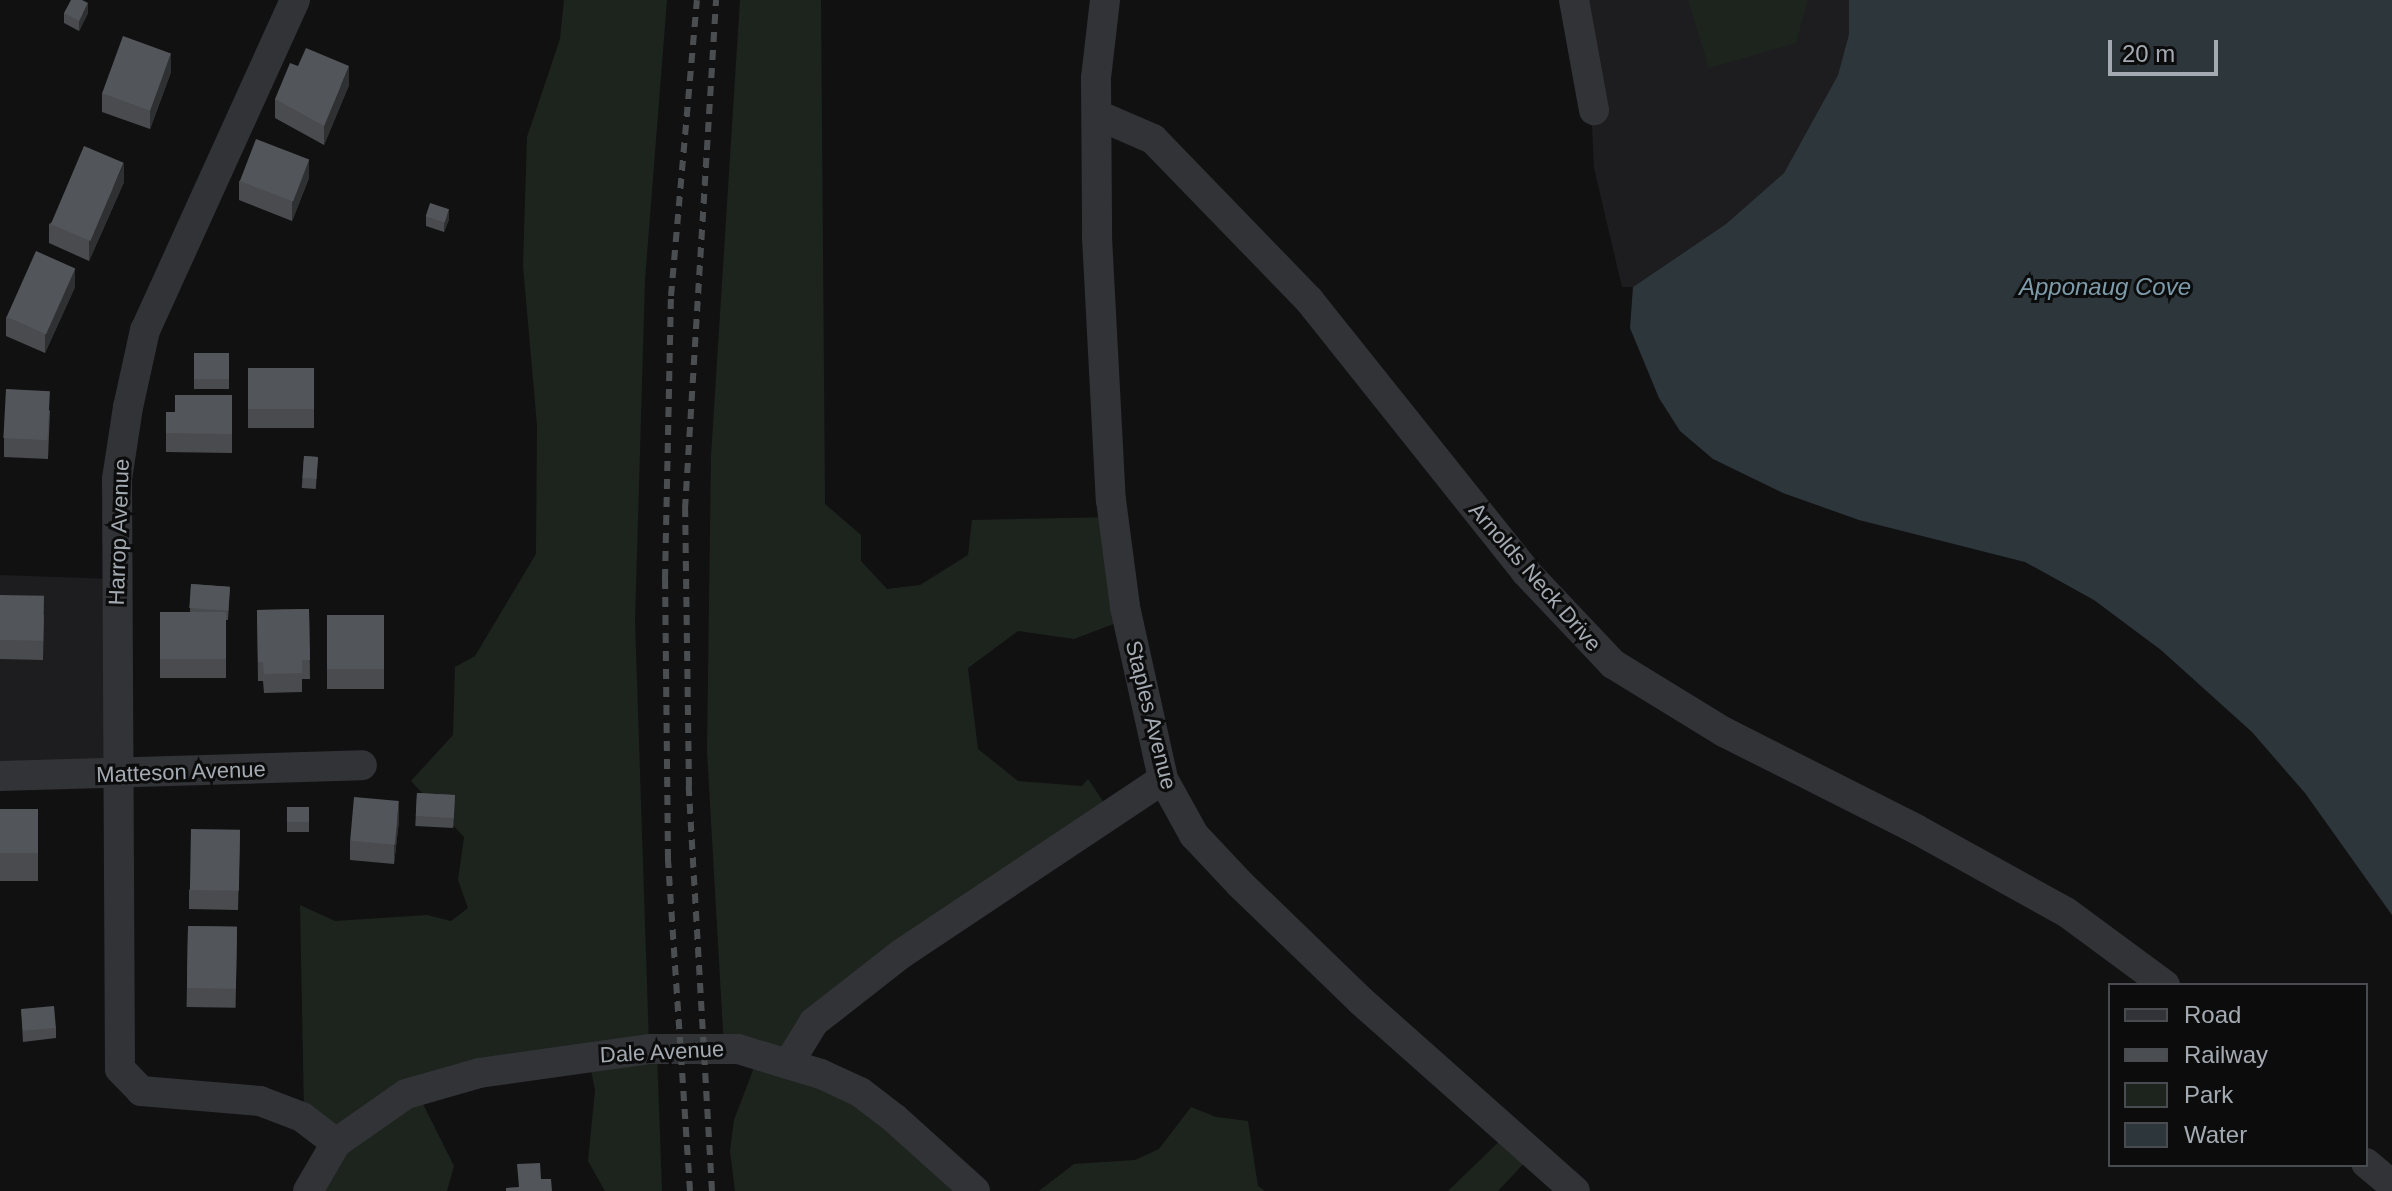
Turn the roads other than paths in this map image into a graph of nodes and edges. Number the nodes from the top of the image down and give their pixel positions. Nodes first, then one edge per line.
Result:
1 (295, 0) edge
2 (1105, 0) edge
3 (1574, 0) edge
4 (1594, 110) dead end
5 (1100, 116) junction
6 (362, 765) dead end
7 (0, 776) edge
8 (115, 776) junction
9 (1163, 779) junction
10 (2162, 983) edge
11 (790, 1061) junction
12 (336, 1143) junction
13 (2368, 1165) edge
14 (2392, 1185) edge
15 (308, 1191) edge
16 (975, 1191) edge
17 (1575, 1191) edge

1 - 8 street, Harrop Avenue
2 - 5 street
3 - 4 street
5 - 9 street, Staples Avenue
5 - 10 street, Arnolds Neck Drive
6 - 8 street, Matteson Avenue
7 - 8 street, Matteson Avenue
8 - 12 street, Harrop Avenue
9 - 11 street
9 - 17 street, Staples Avenue
11 - 12 street, Dale Avenue
11 - 16 street, Dale Avenue
12 - 15 street
13 - 14 street

